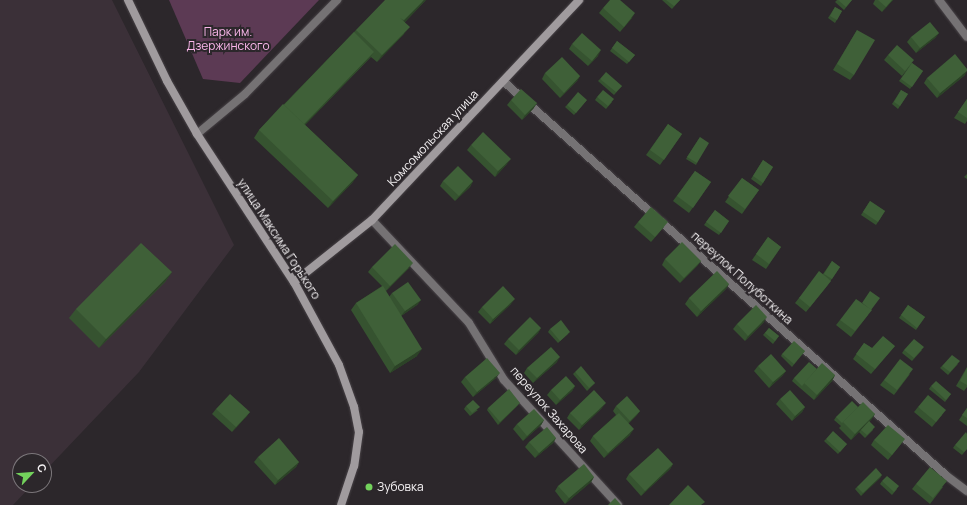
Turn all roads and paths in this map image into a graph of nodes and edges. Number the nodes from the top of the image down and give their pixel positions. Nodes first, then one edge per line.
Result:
1 (128, 0) edge
2 (337, 0) edge
3 (579, 0) edge
4 (939, 0) edge
5 (967, 37) edge
6 (503, 82) junction
7 (197, 134) junction
8 (372, 220) junction
9 (294, 282) junction
10 (967, 491) edge
11 (341, 505) edge
12 (618, 505) edge

1 - 7 main road, улица Максима Горького
2 - 7 street
3 - 6 main road, Комсомольская улица
4 - 5 street
6 - 8 main road, Комсомольская улица
6 - 10 street, переулок Полуботкина
7 - 9 main road, улица Максима Горького
8 - 9 main road, Комсомольская улица
8 - 12 street, переулок Захарова
9 - 11 main road, улица Максима Горького

